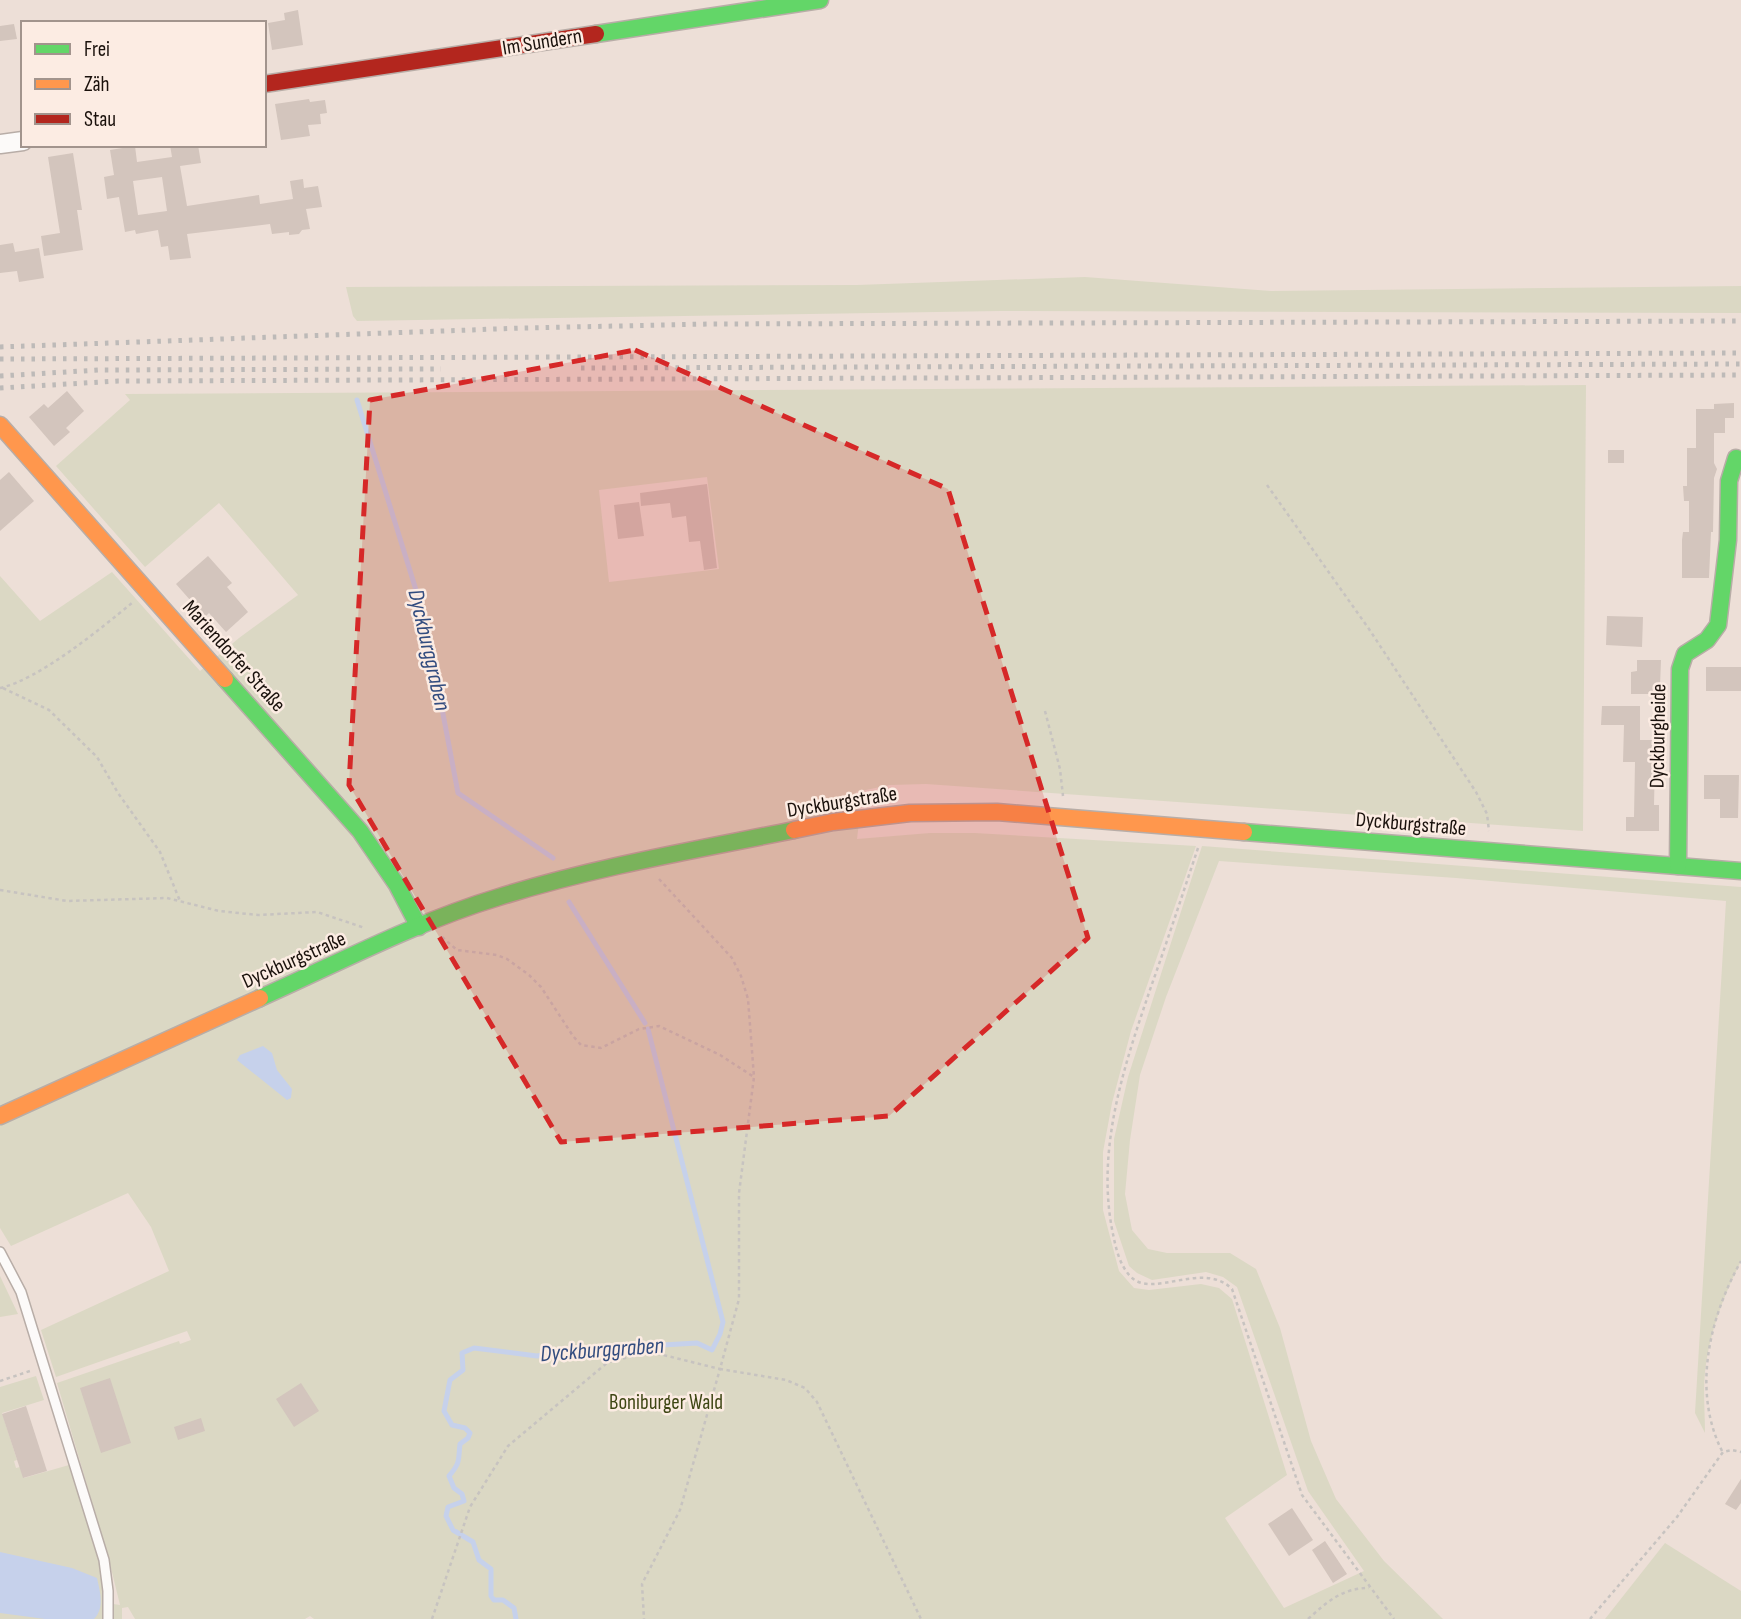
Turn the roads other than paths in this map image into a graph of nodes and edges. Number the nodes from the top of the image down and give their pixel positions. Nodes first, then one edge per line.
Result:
1 (820, 0) edge
2 (266, 84) edge
3 (21, 141) edge
4 (0, 144) edge
5 (0, 425) edge
6 (1736, 458) dead end
7 (1678, 866) junction
8 (1741, 871) edge
9 (419, 927) junction
10 (0, 1116) edge
11 (0, 1252) edge
12 (108, 1619) edge

1 - 2 street, Im Sundern
3 - 4 street
5 - 9 street, Mariendorfer Straße
6 - 7 street, Dyckburgheide
7 - 8 street, Dyckburgstraße
7 - 9 street, Dyckburgstraße
9 - 10 street, Dyckburgstraße
11 - 12 lane

